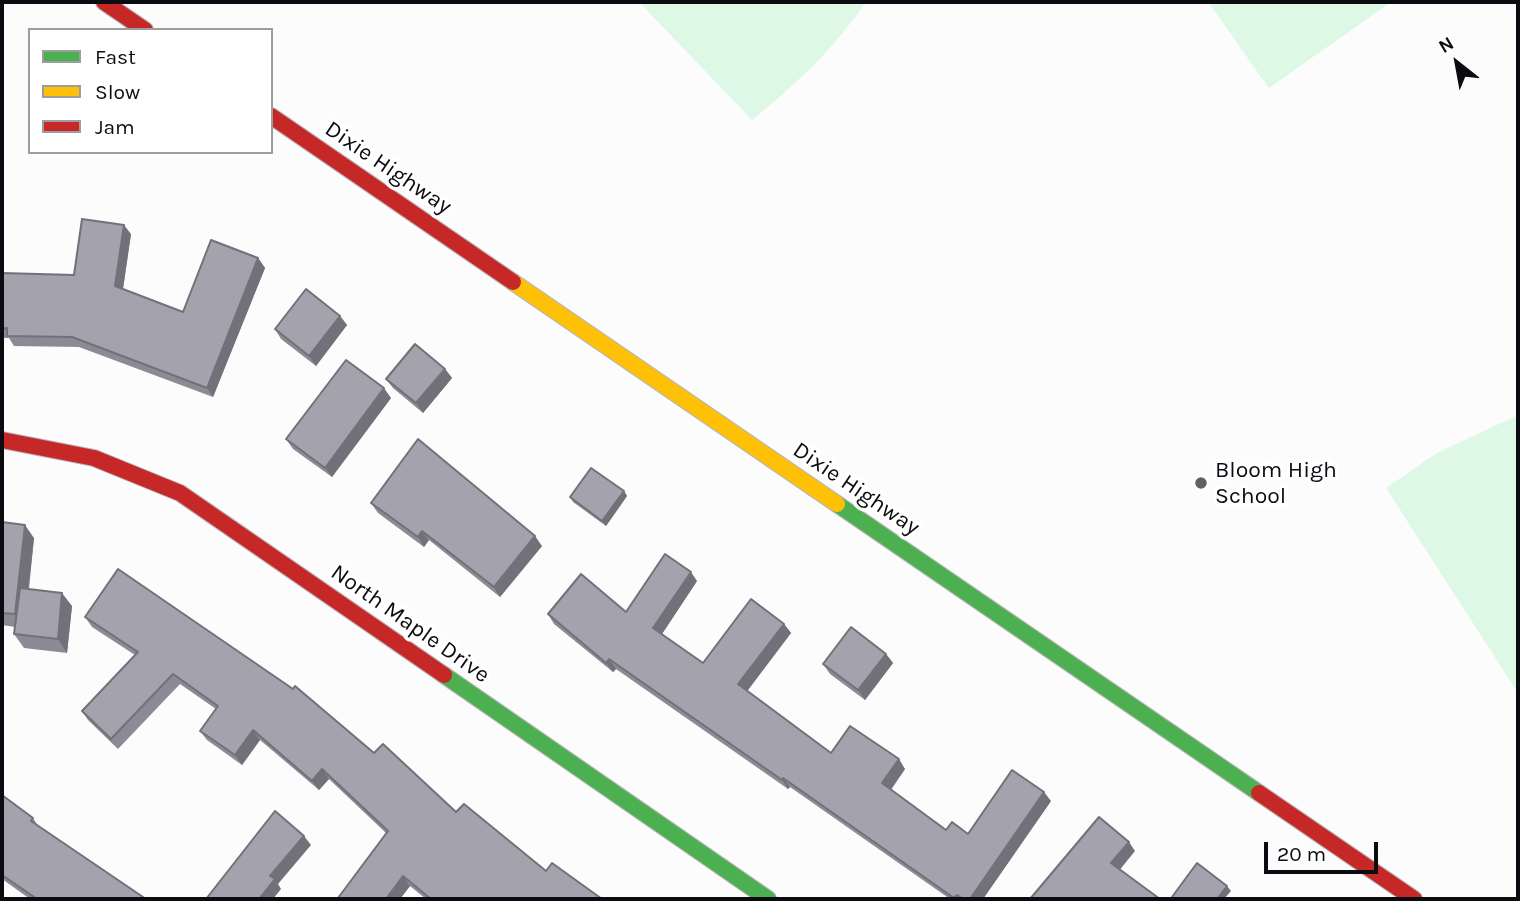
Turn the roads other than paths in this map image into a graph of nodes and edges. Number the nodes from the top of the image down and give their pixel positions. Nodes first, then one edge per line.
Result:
1 (104, 2) edge
2 (142, 28) edge
3 (273, 117) edge
4 (2, 440) edge
5 (768, 899) edge
6 (1414, 899) edge

1 - 2 main road
3 - 6 main road, Dixie Highway
4 - 5 main road, North Maple Drive

